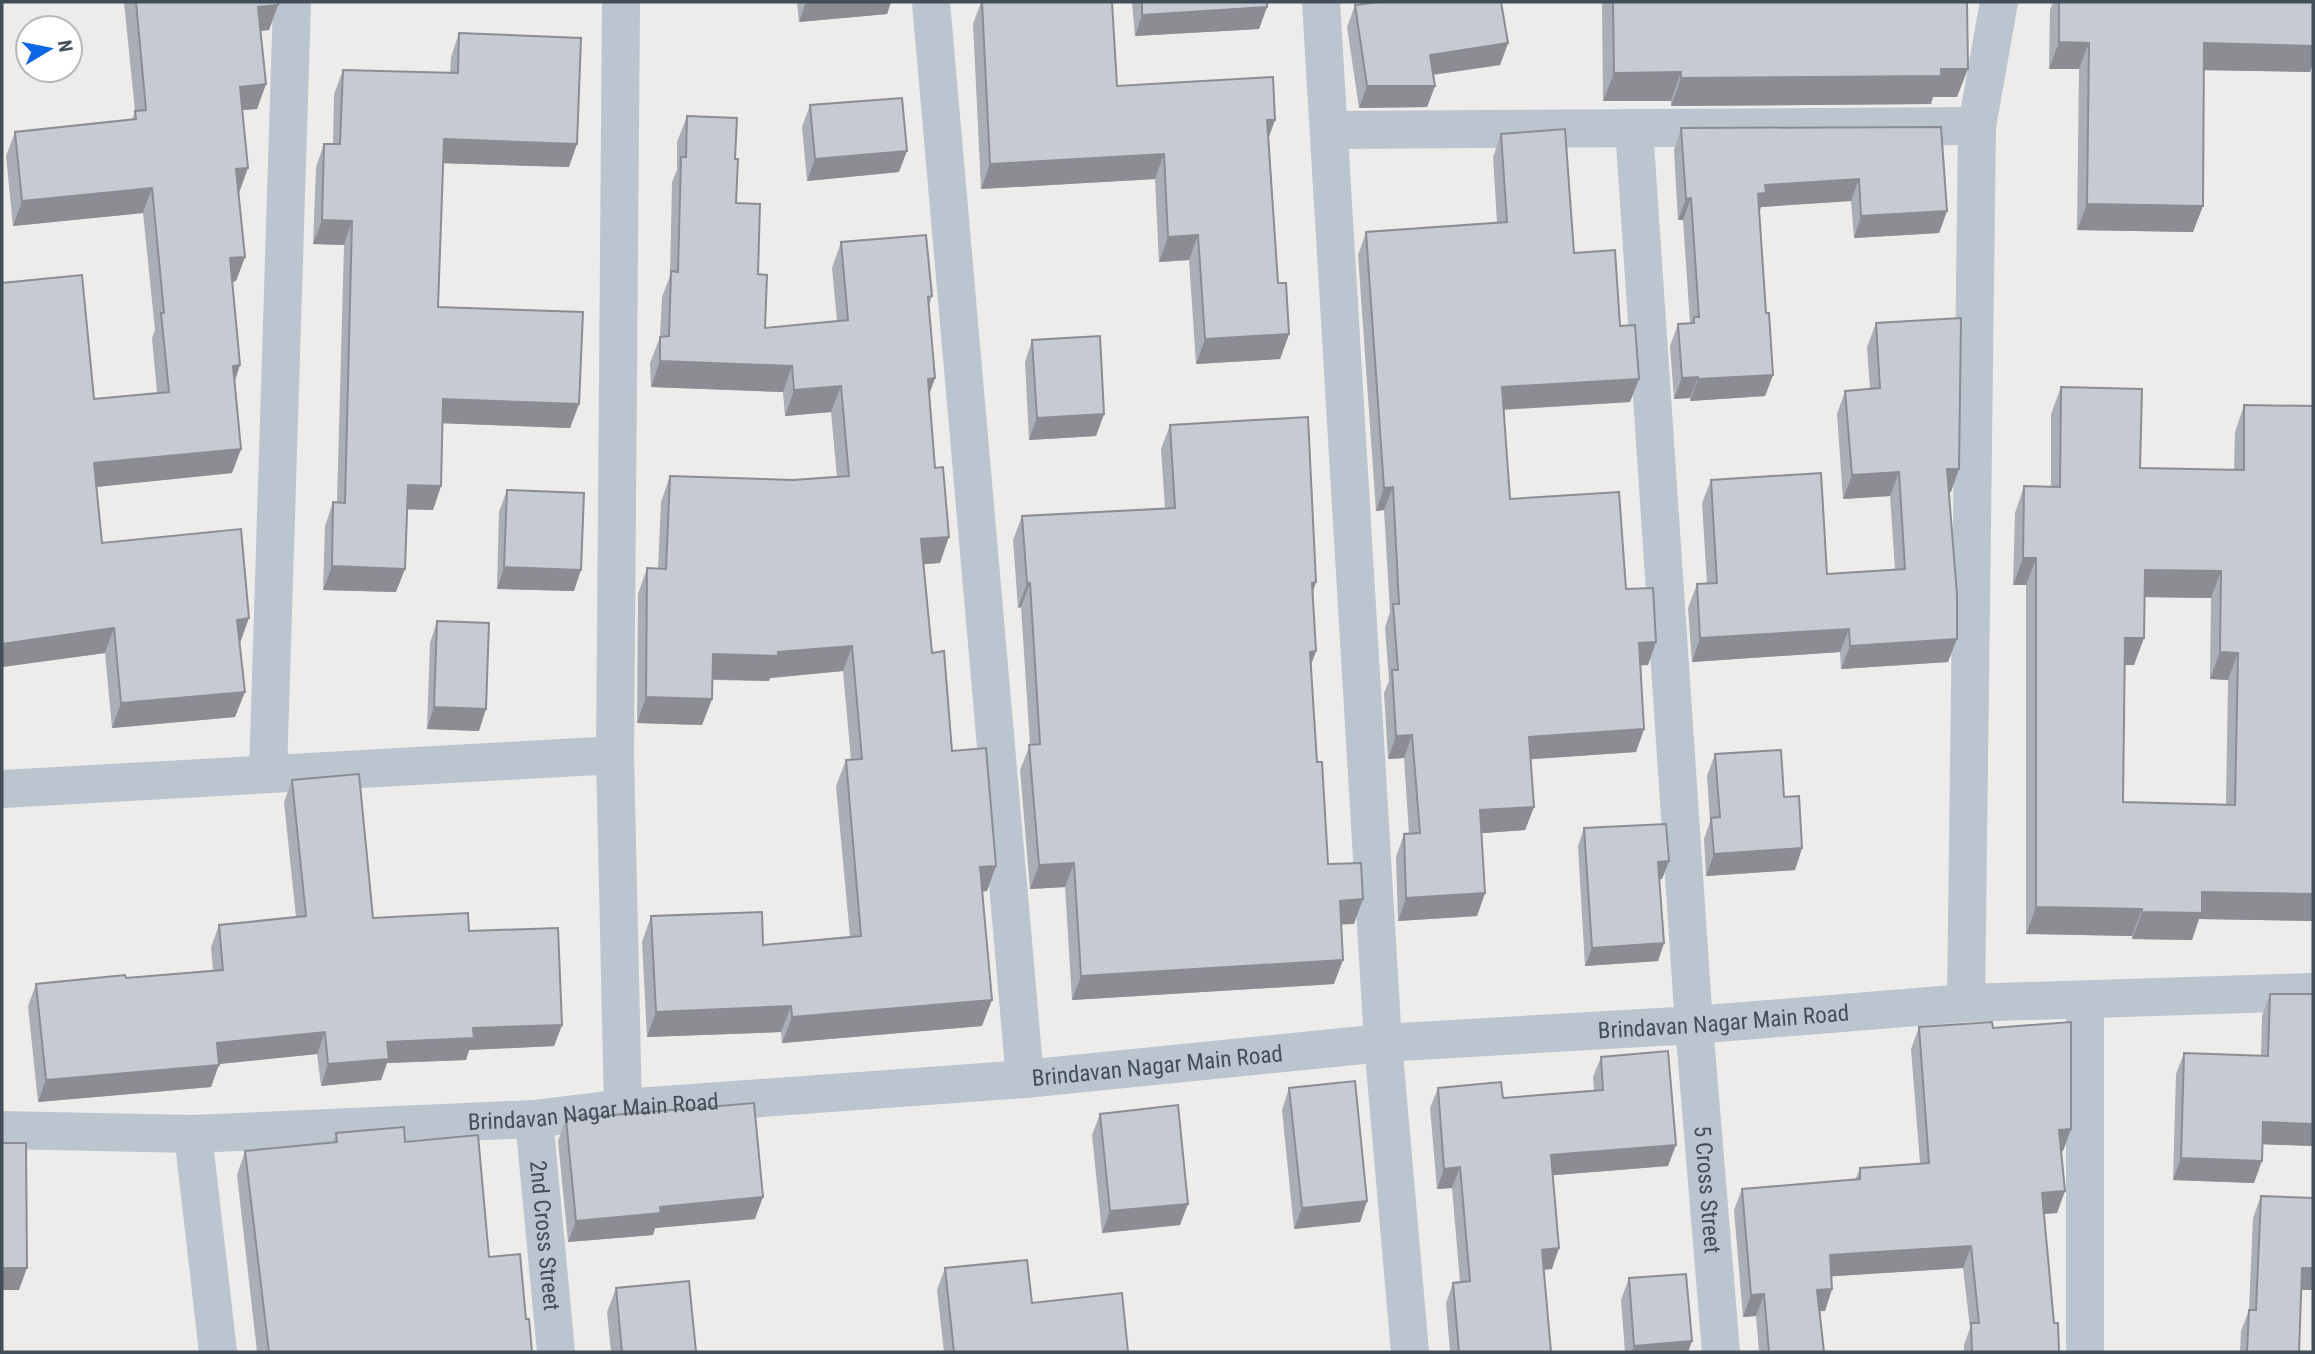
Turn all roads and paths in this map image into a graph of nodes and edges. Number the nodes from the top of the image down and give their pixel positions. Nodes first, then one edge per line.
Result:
1 (292, 2) edge
2 (931, 2) edge
3 (1321, 2) edge
4 (1999, 2) edge
5 (621, 4) dead end
6 (1977, 126) junction
7 (1633, 128) junction
8 (1329, 130) junction
9 (615, 755) junction
10 (268, 774) junction
11 (2, 789) edge
12 (2313, 992) edge
13 (2085, 1001) junction
14 (1966, 1003) junction
15 (1694, 1025) junction
16 (1383, 1042) junction
17 (1025, 1079) junction
18 (623, 1108) junction
19 (534, 1119) junction
20 (2, 1130) edge
21 (193, 1134) junction
22 (218, 1352) edge
23 (556, 1352) edge
24 (1410, 1352) edge
25 (1721, 1352) edge
26 (2085, 1352) edge

1 - 10 street
2 - 17 street
3 - 8 street
4 - 6 street
5 - 9 street
6 - 7 street
6 - 14 street
7 - 8 street
7 - 15 street, 5 Cross Street
8 - 16 street
9 - 10 street
9 - 18 street
10 - 11 street
12 - 13 street, Brindavan Nagar Main Road
13 - 14 street, Brindavan Nagar Main Road
13 - 26 street
14 - 15 street, Brindavan Nagar Main Road
15 - 16 street, Brindavan Nagar Main Road
15 - 25 street, 5 Cross Street
16 - 17 street, Brindavan Nagar Main Road
16 - 24 street
17 - 18 street, Brindavan Nagar Main Road
18 - 19 street, Brindavan Nagar Main Road
19 - 21 street, Brindavan Nagar Main Road
19 - 23 street, 2nd Cross Street
20 - 21 street, Brindavan Nagar Main Road
21 - 22 street

